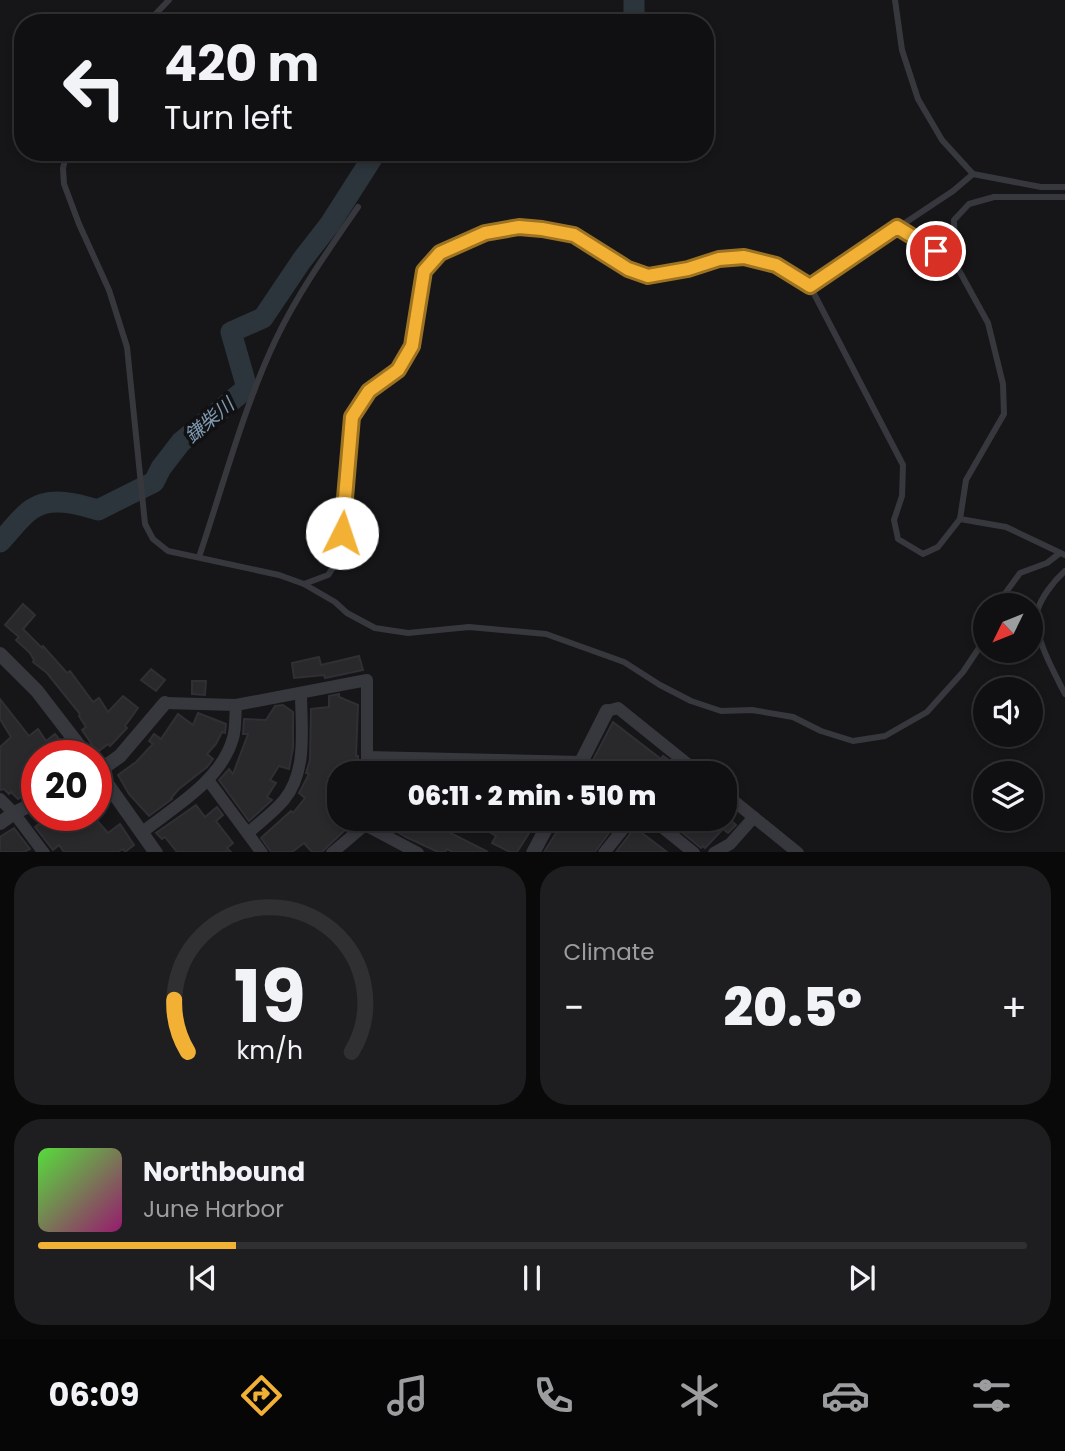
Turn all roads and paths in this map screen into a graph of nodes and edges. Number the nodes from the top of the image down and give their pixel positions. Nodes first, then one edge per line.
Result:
1 (169, 0) edge
2 (895, 0) edge
3 (156, 14) edge
4 (65, 161) edge
5 (973, 174) junction
6 (1065, 187) edge
7 (1065, 197) edge
8 (358, 207) dead end
9 (897, 227) junction
10 (955, 263) junction
11 (810, 286) junction
12 (960, 519) junction
13 (1063, 554) edge
14 (199, 557) junction
15 (1065, 571) edge
16 (304, 584) junction
17 (1005, 593) edge
18 (0, 654) edge
19 (973, 657) edge
20 (302, 693) junction
21 (1065, 694) edge
22 (165, 703) joint
23 (236, 705) junction
24 (607, 711) joint
25 (75, 740) edge
26 (367, 757) junction
27 (112, 761) edge
28 (367, 761) edge
29 (444, 761) edge
30 (582, 761) edge
31 (684, 761) edge
32 (208, 780) junction
33 (112, 792) edge
34 (0, 799) edge
35 (737, 803) edge
36 (21, 810) edge
37 (14, 813) junction
38 (754, 817) junction
39 (0, 823) edge
40 (355, 831) edge
41 (381, 831) edge
42 (544, 831) edge
43 (621, 831) edge
44 (667, 831) edge
45 (141, 833) junction
46 (248, 834) junction
47 (44, 852) edge
48 (156, 852) edge
49 (262, 852) edge
50 (332, 852) edge
51 (418, 852) edge
52 (533, 852) edge
53 (604, 852) edge
54 (694, 852) edge
55 (714, 852) edge
56 (798, 852) edge

1 - 3 lane
2 - 5 lane
4 - 14 lane
5 - 6 lane
5 - 9 lane
7 - 10 lane
8 - 14 lane
9 - 10 lane
9 - 11 lane
10 - 12 lane
11 - 12 lane
11 - 16 lane
12 - 13 lane
13 - 17 lane
14 - 16 lane
15 - 21 lane
16 - 19 lane
18 - 25 street
20 - 23 street
20 - 26 street
20 - 46 street
22 - 23 street
22 - 27 street
23 - 32 street
24 - 30 street
24 - 31 street
26 - 28 street
26 - 29 street
32 - 45 street
32 - 46 street
33 - 45 street
34 - 37 street
35 - 38 street
36 - 37 street
37 - 39 street
37 - 47 street
38 - 55 street
38 - 56 street
40 - 50 street
41 - 51 street
42 - 52 street
43 - 53 street
44 - 54 street
45 - 48 street
46 - 49 street

